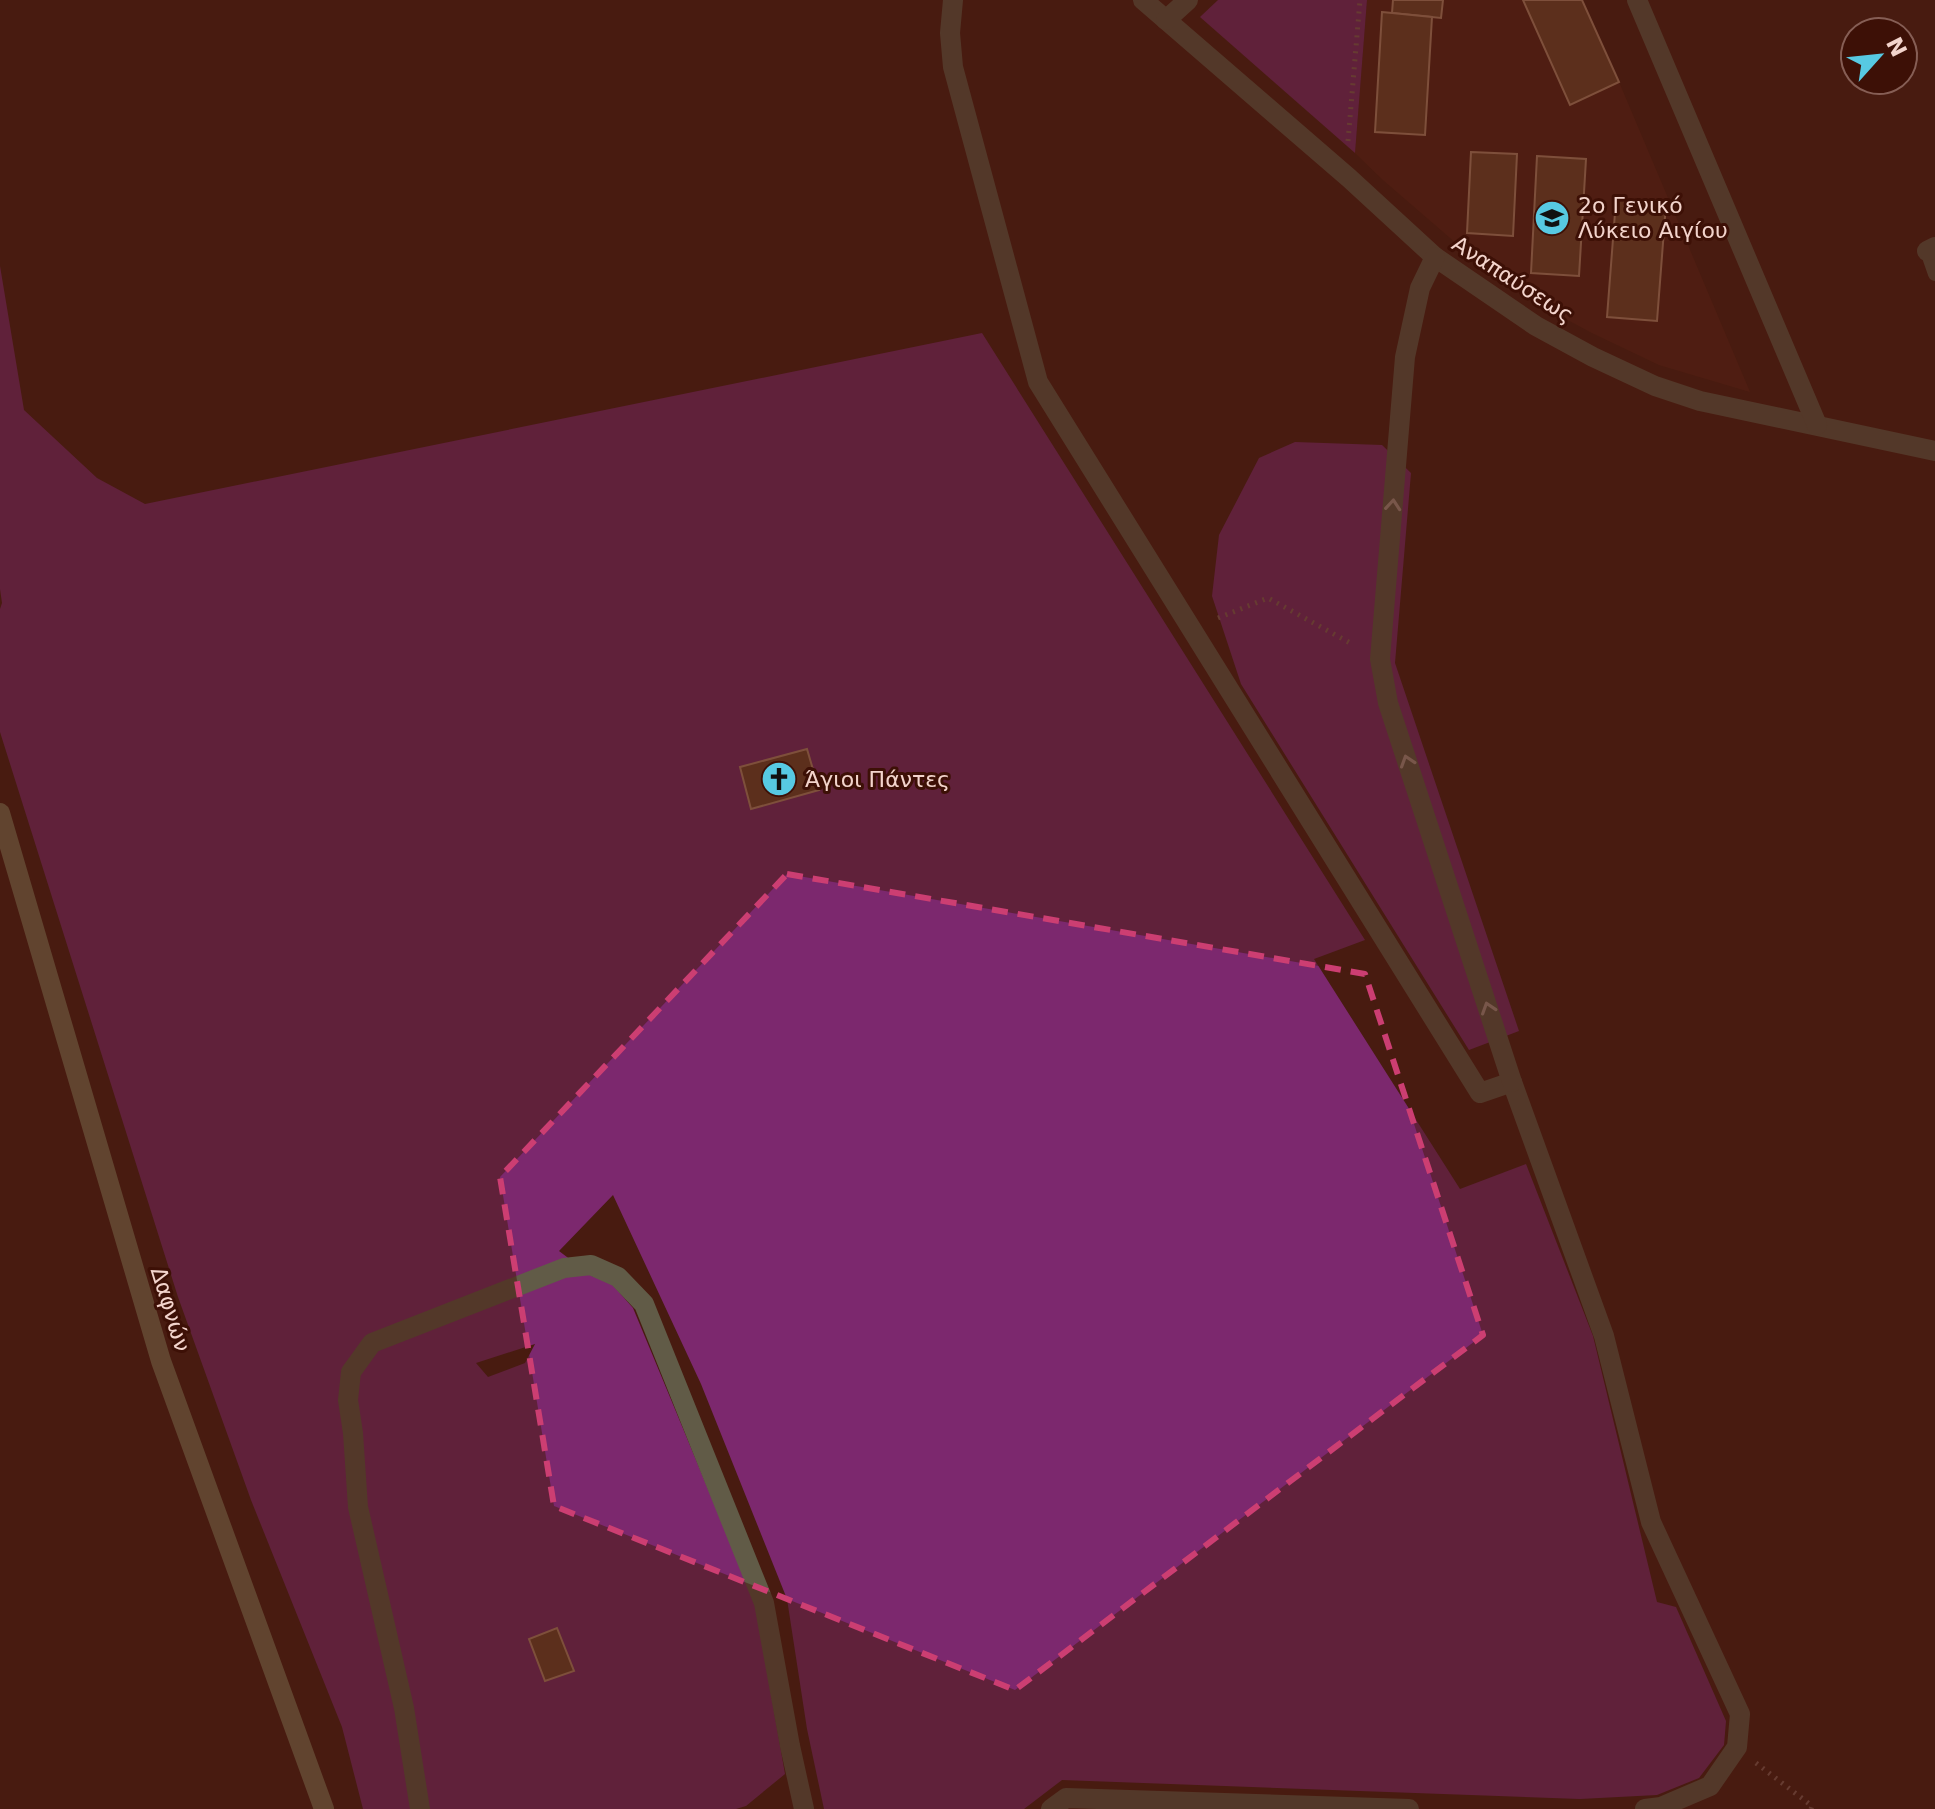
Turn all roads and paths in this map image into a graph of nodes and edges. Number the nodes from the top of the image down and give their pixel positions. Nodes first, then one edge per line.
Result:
1 (953, 0) edge
2 (1143, 0) edge
3 (1188, 0) edge
4 (1360, 0) edge
5 (1637, 0) edge
6 (1166, 20) junction
7 (1349, 178) junction
8 (1931, 249) edge
9 (1435, 257) junction
10 (1935, 274) edge
11 (1817, 425) junction
12 (1935, 451) edge
13 (1191, 629) junction
14 (1380, 659) junction
15 (0, 813) edge
16 (1512, 1082) junction
17 (1737, 1747) junction
18 (324, 1809) edge
19 (420, 1809) edge
20 (804, 1809) edge
21 (1051, 1809) edge
22 (1409, 1809) edge
23 (1645, 1809) edge
24 (1811, 1809) edge

1 - 13 street
2 - 6 street, Αναπαύσεως
3 - 6 street
4 - 7 path
5 - 11 street
6 - 7 street, Αναπαύσεως
7 - 9 street, Αναπαύσεως
8 - 10 lane
9 - 11 street, Αναπαύσεως
14 -> 9 street
11 - 12 street, Αναπαύσεως
13 - 14 path
13 - 16 street
16 -> 14 street
15 - 18 main road, Δαφνών
16 - 17 street
17 - 23 street
17 - 24 path
19 - 20 street
21 - 22 street

